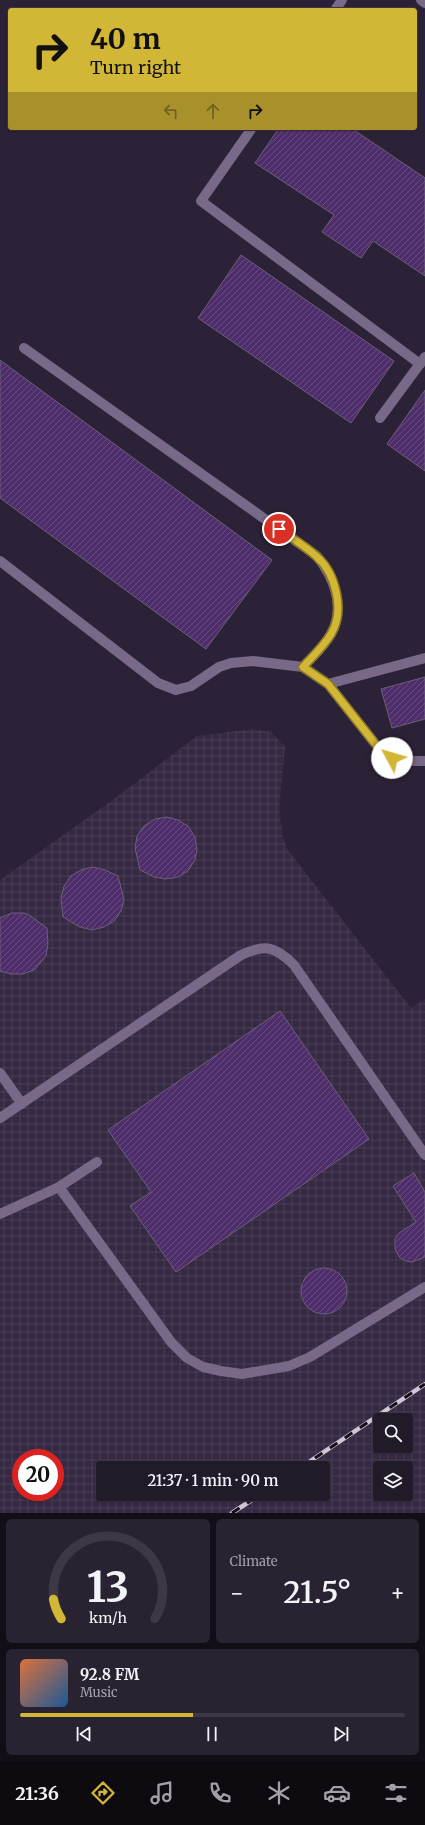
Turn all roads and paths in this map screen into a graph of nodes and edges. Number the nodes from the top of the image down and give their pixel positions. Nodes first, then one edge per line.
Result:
1 (421, 0) edge
2 (425, 3) edge
3 (251, 130) edge
4 (24, 348) dead end
5 (423, 360) edge
6 (380, 418) dead end
7 (0, 561) edge
8 (425, 658) edge
9 (303, 667) junction
10 (328, 684) junction
11 (425, 761) edge
12 (0, 1073) edge
13 (22, 1104) junction
14 (0, 1118) edge
15 (425, 1155) edge
16 (97, 1162) dead end
17 (59, 1187) junction
18 (0, 1214) edge
19 (425, 1287) edge

1 - 2 lane
3 - 5 lane
4 - 9 lane
5 - 6 lane
7 - 9 lane
8 - 10 lane
9 - 10 lane
10 - 11 lane
12 - 13 lane
13 - 14 lane
13 - 15 lane
16 - 17 lane
17 - 18 lane
17 - 19 lane

